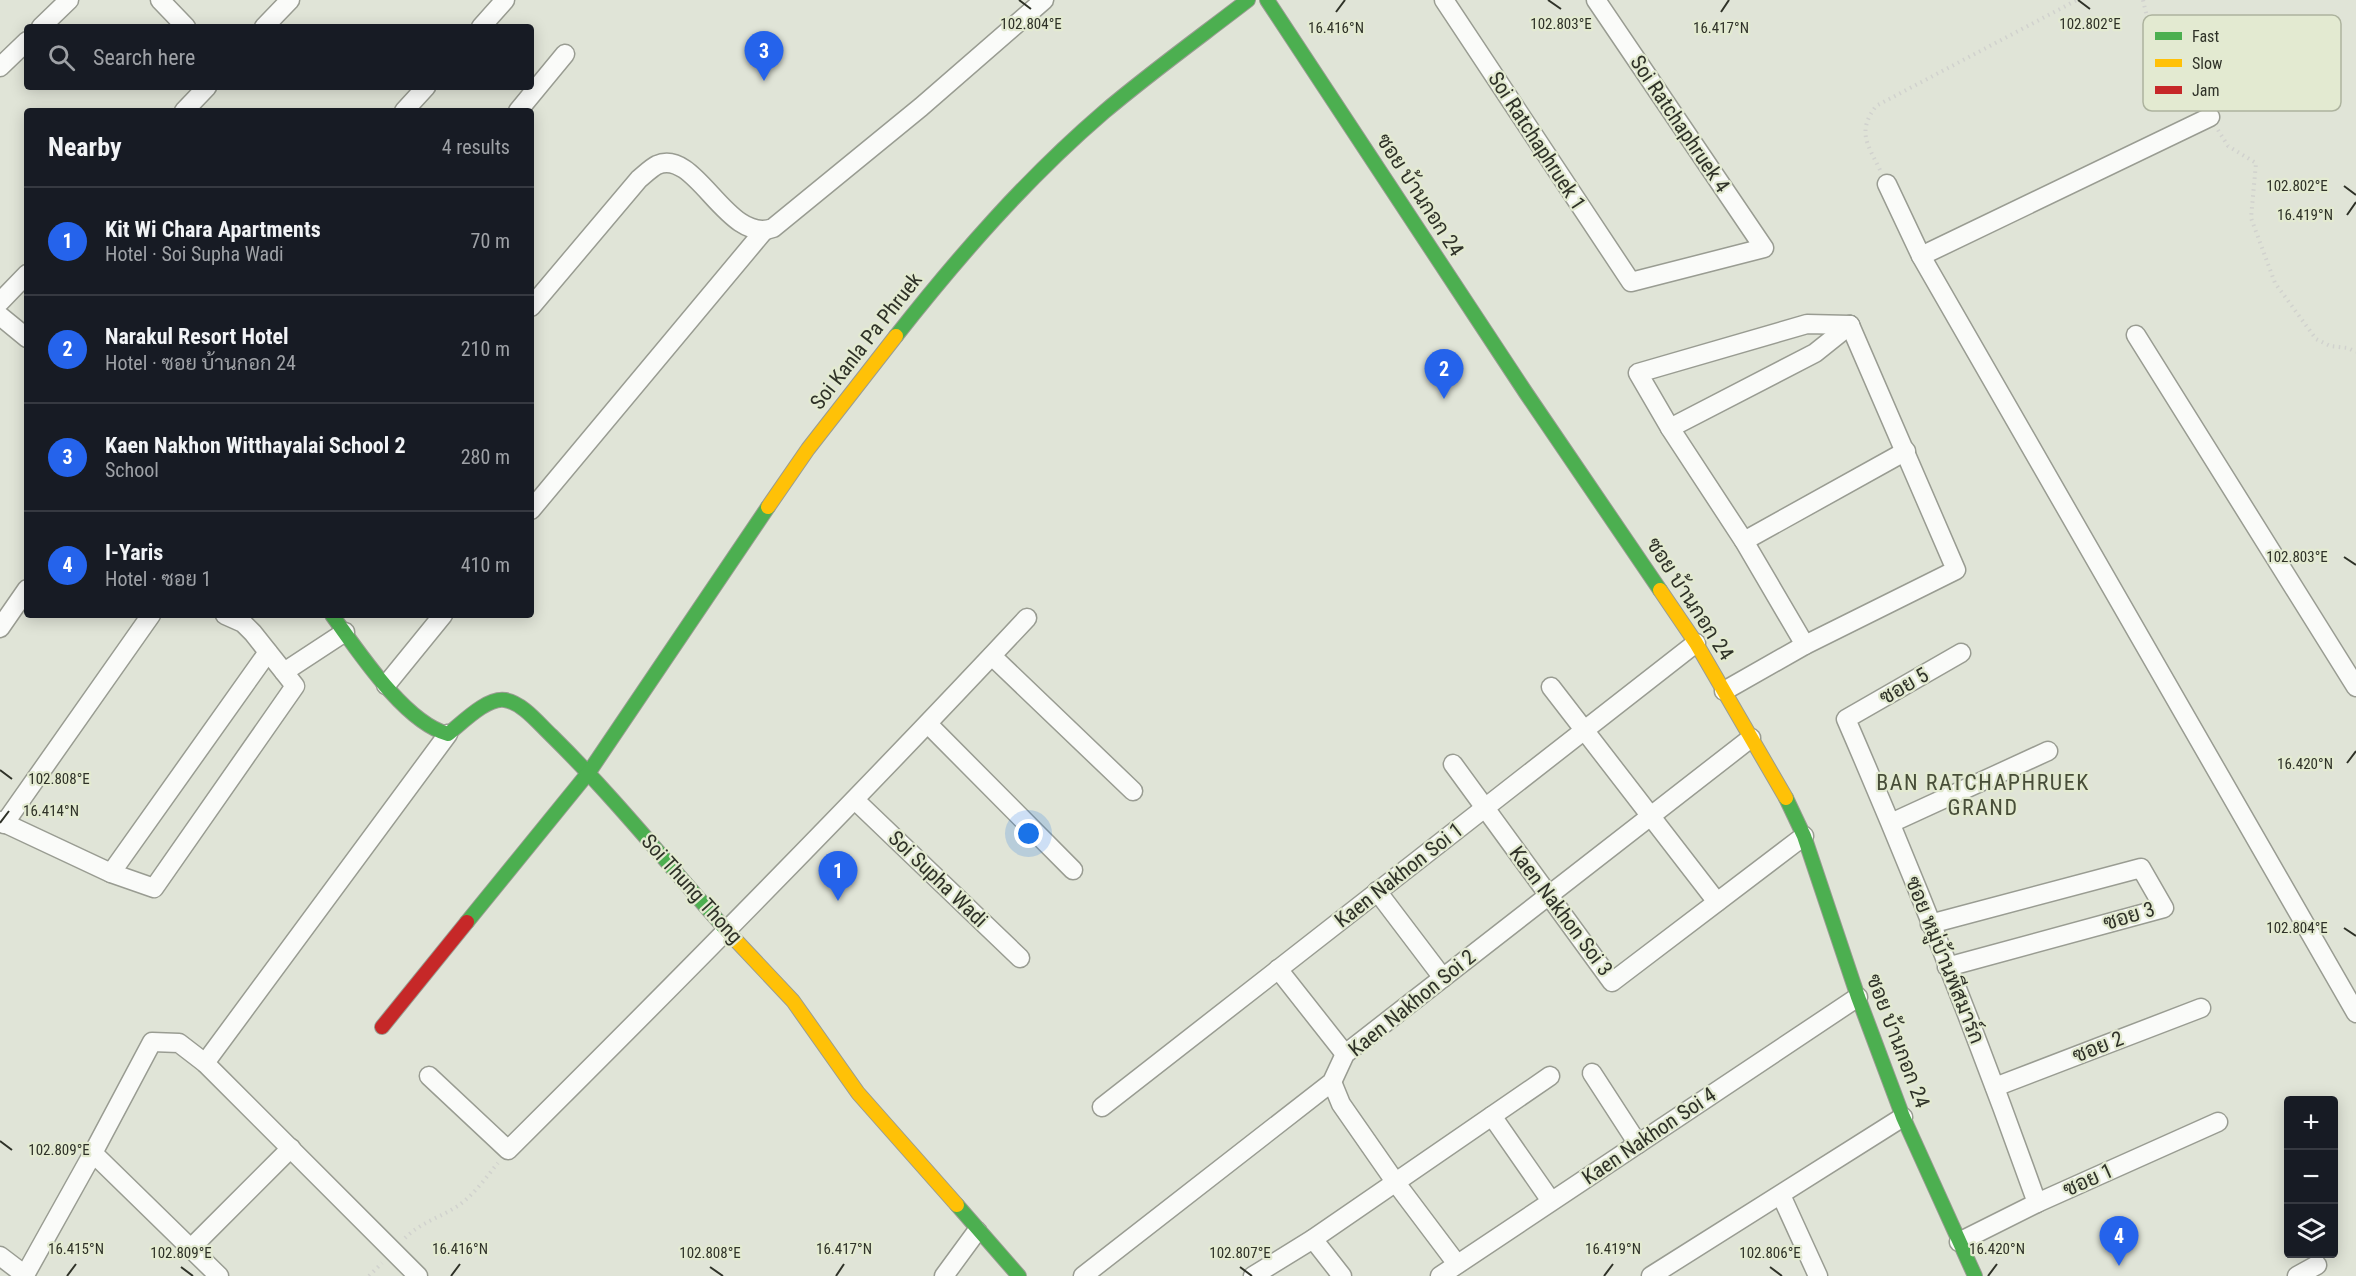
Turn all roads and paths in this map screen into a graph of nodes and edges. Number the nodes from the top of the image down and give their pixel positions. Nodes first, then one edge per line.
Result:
1 (69, 0) edge
2 (160, 0) edge
3 (290, 0) edge
4 (505, 0) edge
5 (1044, 0) edge
6 (1248, 0) edge
7 (1267, 0) edge
8 (1444, 0) edge
9 (1596, 0) edge
10 (2077, 0) edge
11 (2143, 0) edge
12 (2147, 15) edge
13 (44, 24) edge
14 (183, 24) edge
15 (267, 24) edge
16 (484, 24) edge
17 (24, 44) edge
18 (565, 54) dead end
19 (0, 67) edge
20 (204, 90) edge
21 (423, 90) edge
22 (187, 108) edge
23 (407, 108) edge
24 (520, 108) edge
25 (2206, 111) edge
26 (2210, 117) junction
27 (1887, 184) joint
28 (763, 232) junction
29 (1764, 248) joint
30 (1921, 256) junction
31 (24, 277) edge
32 (0, 302) edge
33 (534, 303) edge
34 (0, 316) edge
35 (1850, 325) junction
36 (2136, 335) dead end
37 (24, 336) edge
38 (2356, 352) edge
39 (1670, 428) junction
40 (1906, 451) junction
41 (534, 506) edge
42 (1744, 541) junction
43 (24, 594) edge
44 (149, 618) edge
45 (232, 618) edge
46 (334, 618) edge
47 (441, 618) edge
48 (1027, 618) dead end
49 (0, 628) edge
50 (345, 632) junction
51 (1696, 643) junction
52 (1804, 645) junction
53 (268, 652) junction
54 (1961, 653) dead end
55 (992, 656) junction
56 (284, 672) junction
57 (386, 685) junction
58 (1551, 687) dead end
59 (2356, 687) edge
60 (1724, 691) junction
61 (1846, 719) joint
62 (928, 724) junction
63 (1584, 730) junction
64 (448, 734) junction
65 (1751, 738) junction
66 (2048, 751) dead end
67 (1453, 764) dead end
68 (589, 772) junction
69 (1133, 791) dead end
70 (855, 800) junction
71 (1485, 807) junction
72 (1651, 816) junction
73 (2, 823) edge
74 (1891, 823) junction
75 (1804, 836) junction
76 (1073, 870) dead end
77 (111, 873) junction
78 (1377, 891) junction
79 (1549, 896) junction
80 (1717, 902) junction
81 (1930, 924) junction
82 (728, 931) junction
83 (1020, 958) dead end
84 (1947, 967) junction
85 (1278, 969) junction
86 (1443, 978) junction
87 (1858, 997) junction
88 (2201, 1008) dead end
89 (2356, 1013) edge
90 (382, 1026) dead end
91 (1346, 1054) junction
92 (205, 1063) junction
93 (1592, 1073) dead end
94 (429, 1076) dead end
95 (1550, 1076) dead end
96 (1332, 1082) junction
97 (1995, 1087) junction
98 (1102, 1107) dead end
99 (1492, 1116) junction
100 (1903, 1117) junction
101 (2218, 1122) dead end
102 (1638, 1144) junction
103 (291, 1149) junction
104 (508, 1150) junction
105 (93, 1152) junction
106 (1396, 1182) junction
107 (1781, 1195) junction
108 (1551, 1201) junction
109 (2037, 1203) junction
110 (977, 1231) junction
111 (1313, 1239) junction
112 (1959, 1242) junction
113 (191, 1248) junction
114 (393, 1251) junction
115 (0, 1256) edge
116 (1457, 1264) junction
117 (2317, 1265) dead end
118 (25, 1276) edge
119 (219, 1276) edge
120 (369, 1276) edge
121 (418, 1276) edge
122 (944, 1276) edge
123 (1019, 1276) edge
124 (1083, 1276) edge
125 (1253, 1276) edge
126 (1342, 1276) edge
127 (1440, 1276) edge
128 (1651, 1276) edge
129 (1818, 1276) edge
130 (1975, 1276) edge
131 (2297, 1276) edge

1 - 13 street
2 - 14 street
3 - 15 street
4 - 16 street
5 - 28 street
6 - 68 street, Soi Kanla Pa Phruek
7 - 51 street, ซอย บ้านกอก 24
8 - 29 street, Soi Ratchaphruek 1
9 - 29 street, Soi Ratchaphruek 4
10 - 27 path
11 - 12 path
17 - 19 street
18 - 24 street
20 - 22 street
21 - 23 street
25 - 26 path
26 - 30 street
26 - 38 path
27 - 30 street
28 - 33 street
28 - 41 street
30 - 89 street
31 - 32 street
34 - 37 street
35 - 39 street
35 - 39 street
35 - 40 street
36 - 59 street
39 - 42 street
40 - 42 street
40 - 52 street
42 - 52 street
43 - 49 street
44 - 73 street
45 - 53 street
46 - 50 street
47 - 57 street
48 - 55 street
50 - 56 street
50 - 57 street
51 - 60 street, ซอย บ้านกอก 24
51 - 63 street, Kaen Nakhon Soi 1
52 - 60 street
53 - 56 street
53 - 77 street
54 - 61 street, ซอย 5
55 - 62 street
55 - 69 street
56 - 77 street
57 - 64 street
58 - 63 street
60 - 65 street, ซอย บ้านกอก 24
61 - 74 street, ซอย หมู่บ้านพีสมาร์ก
62 - 70 street
62 - 76 street
63 - 71 street, Kaen Nakhon Soi 1
63 - 72 street
64 - 68 street, Soi Thung Thong
64 - 92 street
65 - 72 street, Kaen Nakhon Soi 2
65 - 75 street, ซอย บ้านกอก 24
66 - 74 street
67 - 71 street, Kaen Nakhon Soi 3
68 - 82 street, Soi Thung Thong
68 - 90 street, Soi Kanla Pa Phruek
70 - 82 street
70 - 83 street, Soi Supha Wadi
71 - 78 street, Kaen Nakhon Soi 1
71 - 79 street, Kaen Nakhon Soi 3
72 - 79 street, Kaen Nakhon Soi 2
72 - 80 street
73 - 77 street
74 - 81 street, ซอย หมู่บ้านพีสมาร์ก
75 - 80 street, Kaen Nakhon Soi 3
75 - 87 street, ซอย บ้านกอก 24
78 - 85 street, Kaen Nakhon Soi 1
78 - 86 street
79 - 80 street, Kaen Nakhon Soi 3
79 - 86 street, Kaen Nakhon Soi 2
81 - 84 street, ซอย หมู่บ้านพีสมาร์ก
81 - 84 street, ซอย 3
82 - 104 street
82 - 110 street, Soi Thung Thong
84 - 97 street, ซอย หมู่บ้านพีสมาร์ก
85 - 91 street
85 - 98 street, Kaen Nakhon Soi 1
86 - 91 street, Kaen Nakhon Soi 2
87 - 100 street, ซอย บ้านกอก 24
87 - 102 street, Kaen Nakhon Soi 4
88 - 97 street, ซอย 2
91 - 96 street, Kaen Nakhon Soi 2
92 - 103 street
92 - 105 street
93 - 102 street
94 - 104 street
95 - 99 street
96 - 106 street
96 - 124 street, Kaen Nakhon Soi 2
97 - 109 street, ซอย หมู่บ้านพีสมาร์ก
99 - 106 street
99 - 108 street
100 - 107 street
100 - 112 street, ซอย บ้านกอก 24
101 - 109 street, ซอย 1
102 - 108 street, Kaen Nakhon Soi 4
103 - 113 street
103 - 114 street
104 - 114 path
105 - 113 street
105 - 118 street
106 - 111 street
106 - 116 street
107 - 128 street
107 - 129 street
108 - 116 street, Kaen Nakhon Soi 4
109 - 112 street, ซอย 1
110 - 122 street
110 - 123 street, Soi Thung Thong
111 - 125 street
111 - 126 street
112 - 130 street, ซอย บ้านกอก 24
113 - 119 street
114 - 120 path
114 - 121 street
115 - 118 street
116 - 127 street, Kaen Nakhon Soi 4
117 - 131 street

